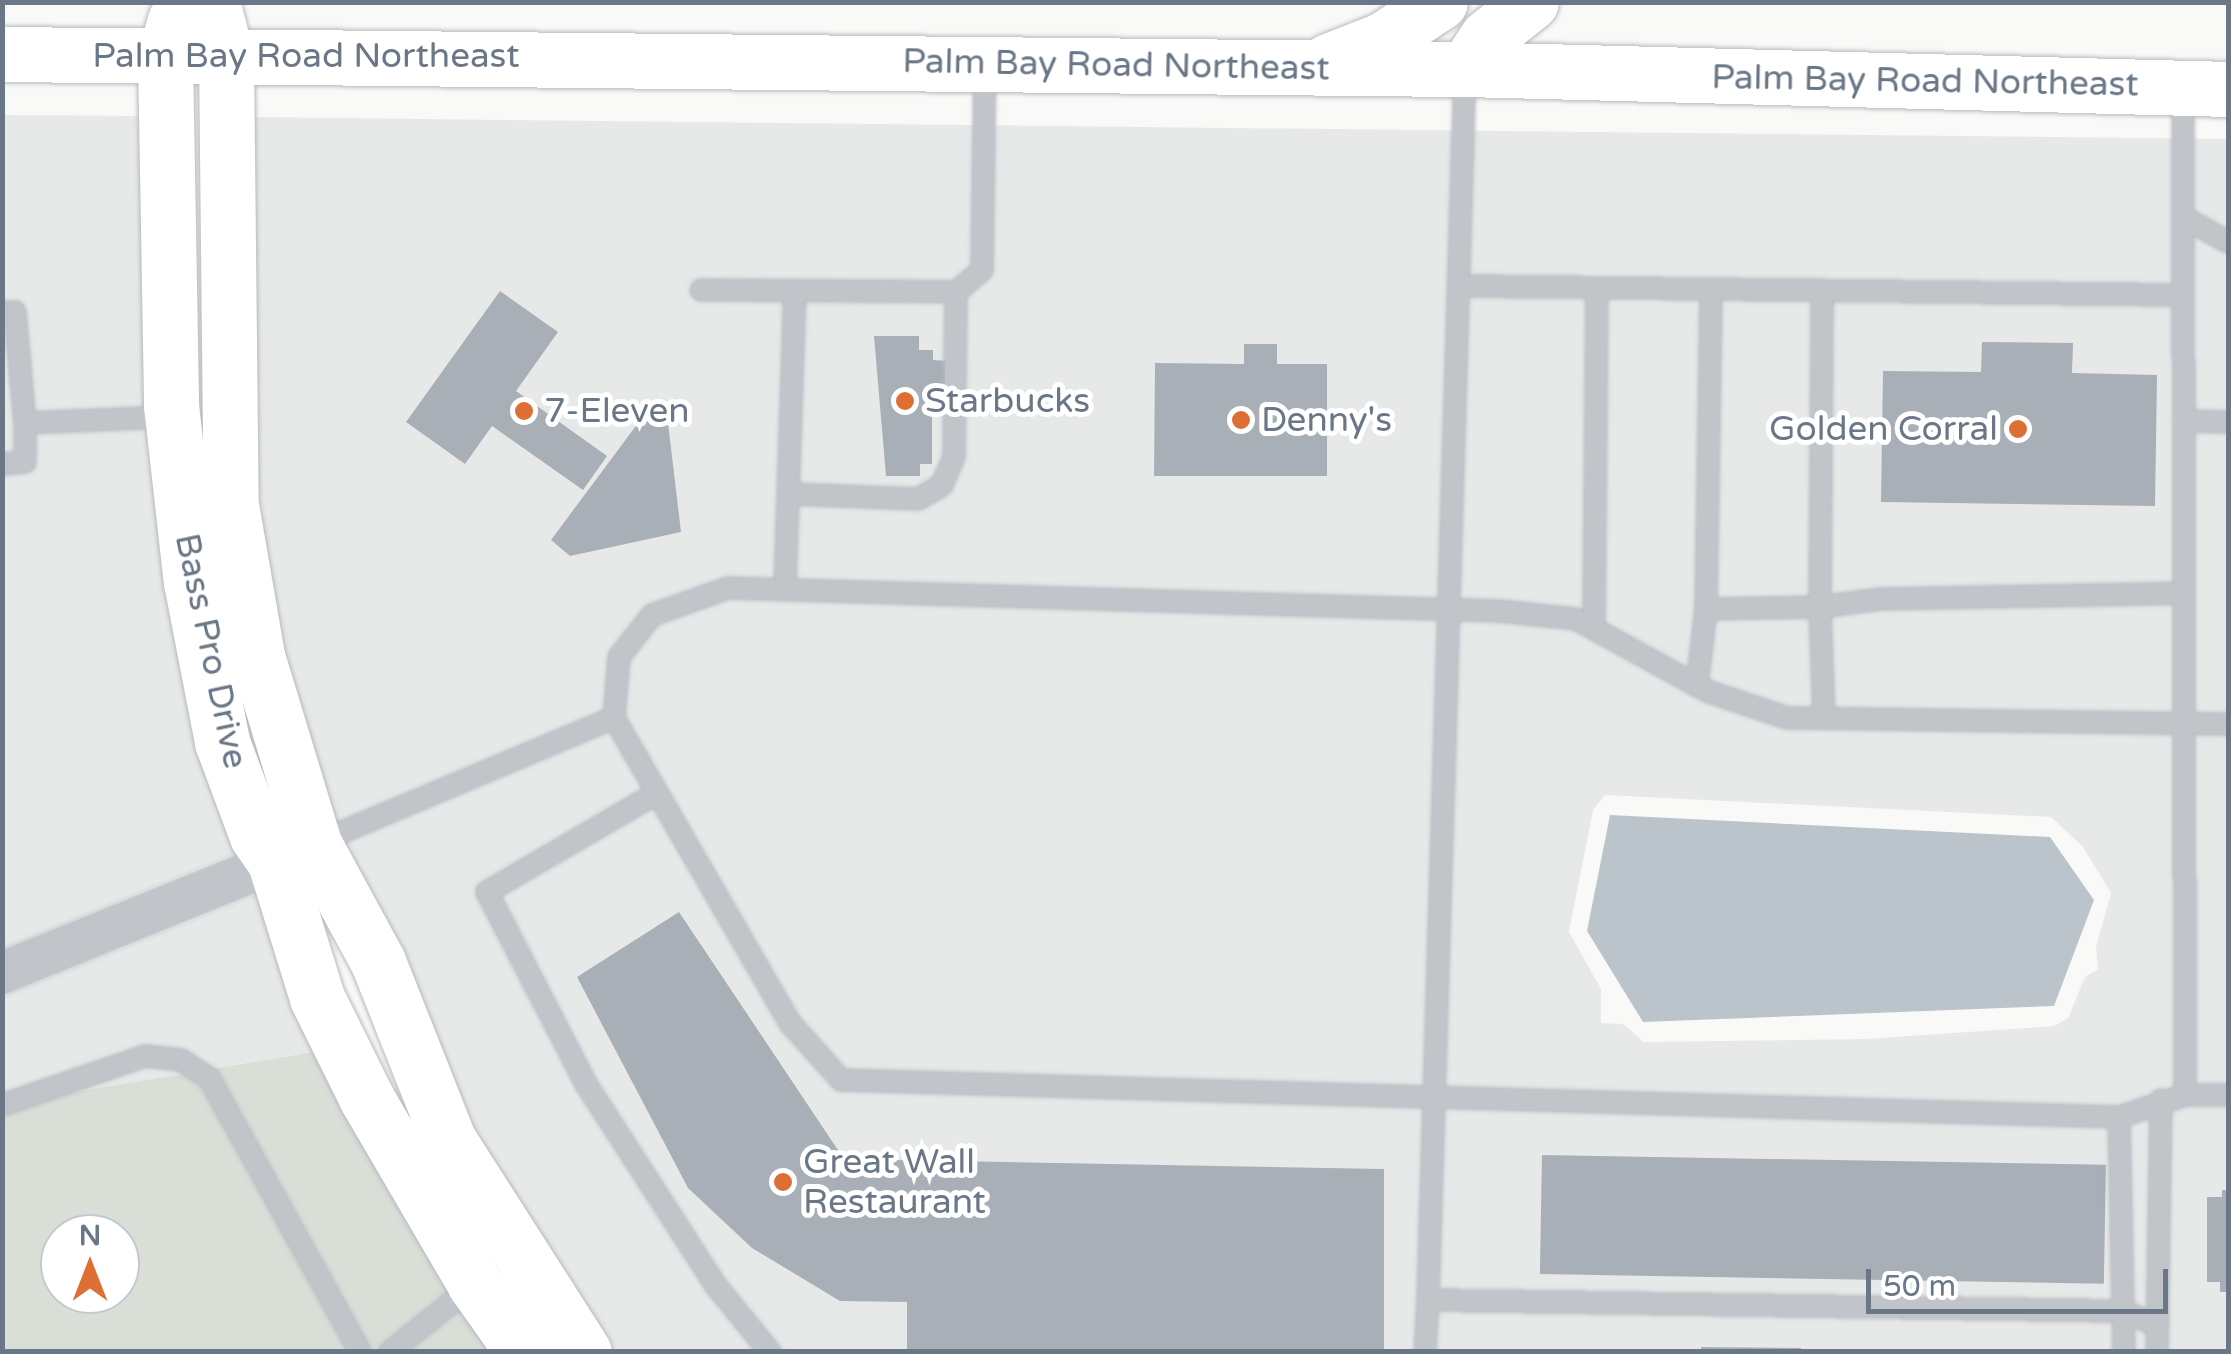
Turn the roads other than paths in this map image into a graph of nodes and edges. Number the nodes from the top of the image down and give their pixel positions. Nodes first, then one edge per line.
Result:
1 (180, 2) edge
2 (212, 2) edge
3 (1440, 2) edge
4 (1532, 2) edge
5 (2, 54) edge
6 (226, 55) junction
7 (165, 56) junction
8 (985, 64) junction
9 (1312, 68) junction
10 (1466, 70) junction
11 (2206, 89) edge
12 (2183, 217) junction
13 (2228, 242) edge
14 (1463, 286) junction
15 (1597, 288) junction
16 (702, 290) dead end
17 (1711, 290) junction
18 (1822, 290) junction
19 (795, 292) junction
20 (956, 292) junction
21 (2183, 295) junction
22 (2, 312) edge
23 (172, 417) junction
24 (2184, 421) junction
25 (2228, 422) edge
26 (25, 424) junction
27 (2, 464) edge
28 (789, 494) junction
29 (785, 588) junction
30 (2184, 593) junction
31 (1820, 608) junction
32 (1706, 610) junction
33 (1454, 611) junction
34 (1594, 628) junction
35 (1697, 686) junction
36 (614, 718) junction
37 (1824, 718) junction
38 (2184, 723) junction
39 (2228, 724) edge
40 (658, 793) junction
41 (294, 853) junction
42 (2, 972) edge
43 (2185, 1094) junction
44 (2228, 1094) edge
45 (1432, 1099) junction
46 (2161, 1100) junction
47 (2, 1105) edge
48 (2118, 1117) junction
49 (474, 1284) junction
50 (1428, 1300) junction
51 (2123, 1311) junction
52 (2158, 1326) junction
53 (360, 1352) edge
54 (390, 1352) edge
55 (523, 1352) edge
56 (584, 1352) edge
57 (770, 1352) edge
58 (1426, 1352) edge
59 (2124, 1352) edge
60 (2157, 1352) edge

1 - 7 street, Bass Pro Drive
2 - 6 street, Bass Pro Drive
3 - 9 street
4 - 10 street
5 - 7 street, Palm Bay Road Northeast
6 - 7 street, Palm Bay Road Northeast
6 - 8 street, Palm Bay Road Northeast
6 - 41 street, Bass Pro Drive
7 - 23 street, Bass Pro Drive
8 - 9 street, Palm Bay Road Northeast
8 - 20 lane
9 - 10 street, Palm Bay Road Northeast
10 - 11 street, Palm Bay Road Northeast
10 - 14 lane
11 - 12 lane
12 - 13 lane
12 - 21 lane
14 - 15 lane
14 - 33 lane
15 - 17 lane
15 - 34 lane
16 - 19 lane
17 - 18 lane
17 - 32 lane
18 - 21 lane
18 - 31 lane
19 - 20 lane
19 - 28 lane
20 - 28 lane
21 - 24 lane
22 - 26 lane
23 - 26 lane
23 - 41 street, Bass Pro Drive
24 - 25 lane
24 - 30 lane
26 - 27 lane
28 - 29 lane
29 - 33 lane
29 - 36 lane
30 - 31 lane
30 - 38 lane
31 - 32 lane
31 - 37 lane
32 - 35 lane
33 - 34 lane
33 - 45 lane
34 - 35 lane
35 - 37 lane
36 - 40 lane
36 - 41 lane
37 - 38 lane
38 - 39 lane
38 - 43 lane
40 - 45 lane
40 - 57 lane
41 - 42 street
41 - 49 street, Bass Pro Drive
41 - 56 street, Bass Pro Drive
43 - 44 lane
43 - 46 lane
45 - 48 lane
45 - 50 lane
46 - 48 lane
46 - 52 lane
47 - 53 lane
48 - 51 lane
49 - 54 lane
49 - 55 street, Bass Pro Drive
50 - 51 lane
50 - 58 lane
51 - 52 lane
51 - 59 lane
52 - 60 lane

